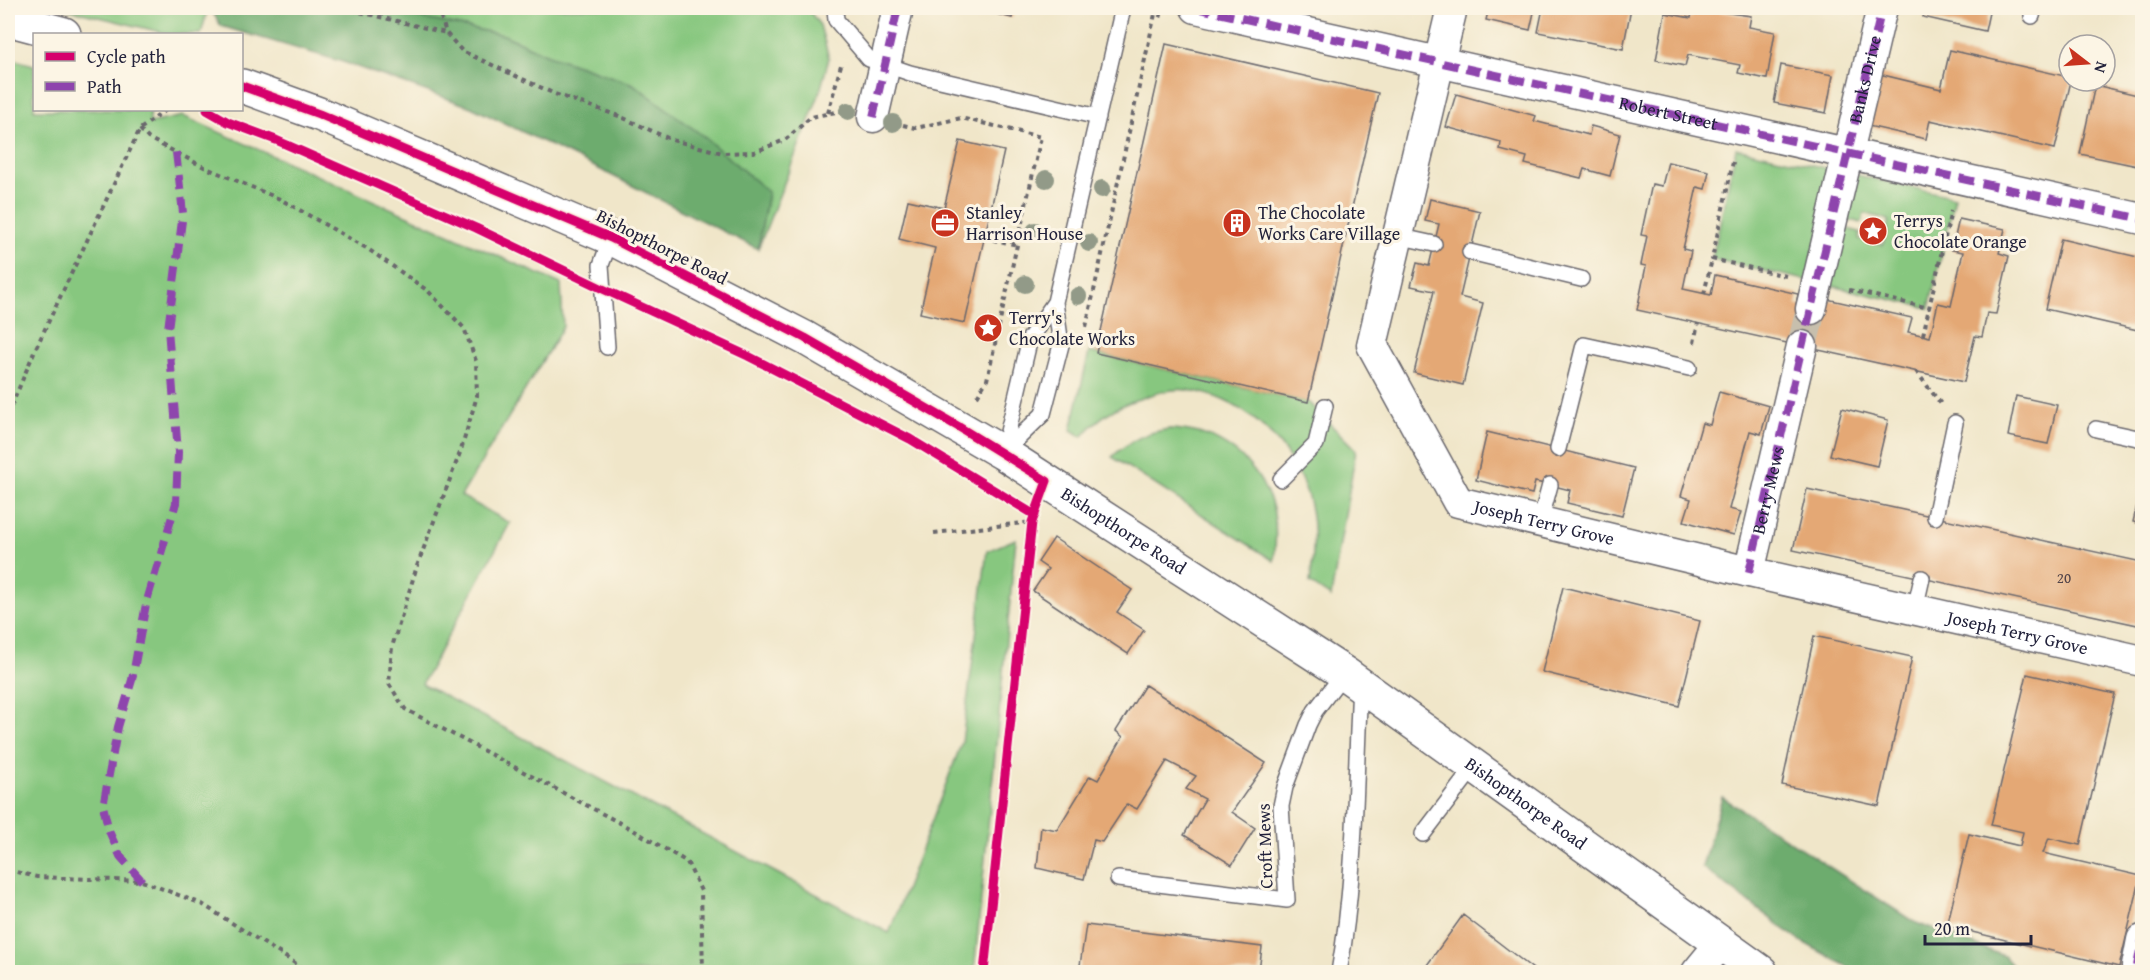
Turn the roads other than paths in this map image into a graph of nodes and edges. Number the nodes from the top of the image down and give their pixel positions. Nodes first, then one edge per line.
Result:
1 (835, 8) edge
2 (898, 8) edge
3 (1123, 8) edge
4 (1452, 8) edge
5 (1882, 8) edge
6 (1185, 13) edge
7 (8, 19) edge
8 (59, 33) edge
9 (1439, 62) junction
10 (885, 65) junction
11 (243, 86) edge
12 (873, 117) road end
13 (1098, 117) junction
14 (1848, 153) junction
15 (2142, 219) edge
16 (1397, 236) junction
17 (611, 238) junction
18 (1434, 244) dead end
19 (1470, 252) dead end
20 (1581, 279) dead end
21 (1055, 302) junction
22 (1811, 309) tunnel mouth
23 (1802, 346) tunnel mouth
24 (607, 347) dead end
25 (1689, 368) dead end
26 (1325, 406) dead end
27 (1955, 423) road end
28 (2096, 429) dead end
29 (2142, 439) edge
30 (1558, 449) dead end
31 (1003, 453) junction
32 (1281, 479) dead end
33 (1550, 485) dead end
34 (1935, 517) dead end
35 (1540, 522) junction
36 (1749, 572) junction
37 (1922, 578) dead end
38 (1915, 609) junction
39 (2142, 661) edge
40 (1352, 679) junction
41 (1474, 767) junction
42 (1423, 834) dead end
43 (1118, 879) dead end
44 (1720, 944) junction
45 (1339, 972) edge
46 (1697, 972) edge
47 (1761, 972) edge

1 - 10 lane
2 - 10 street
3 - 13 lane
4 - 9 street, Joseph Terry Grove
5 - 14 street, Banks Drive
6 - 9 street, Robert Street
7 - 8 street
9 - 14 street, Robert Street
9 - 16 street, Joseph Terry Grove
10 - 12 street
10 - 13 lane
11 - 17 street, Bishopthorpe Road
13 - 21 lane
14 - 15 street, Robert Street
14 - 22 street, Banks Drive
16 - 18 lane
16 - 35 street, Joseph Terry Grove
17 - 24 lane
17 - 31 street, Bishopthorpe Road
19 - 20 lane
21 - 31 lane
21 - 31 lane
23 - 36 street, Berry Mews
25 - 30 lane
26 - 32 lane
27 - 34 lane
28 - 29 lane
31 - 40 street, Bishopthorpe Road
33 - 35 lane
35 - 36 street, Joseph Terry Grove
36 - 38 street, Joseph Terry Grove
37 - 38 lane
38 - 39 street, Joseph Terry Grove
40 - 41 street, Bishopthorpe Road
40 - 43 lane, Croft Mews
40 - 45 lane
41 - 42 lane
41 - 44 street, Bishopthorpe Road
44 - 46 street
44 - 47 street, Bishopthorpe Road

